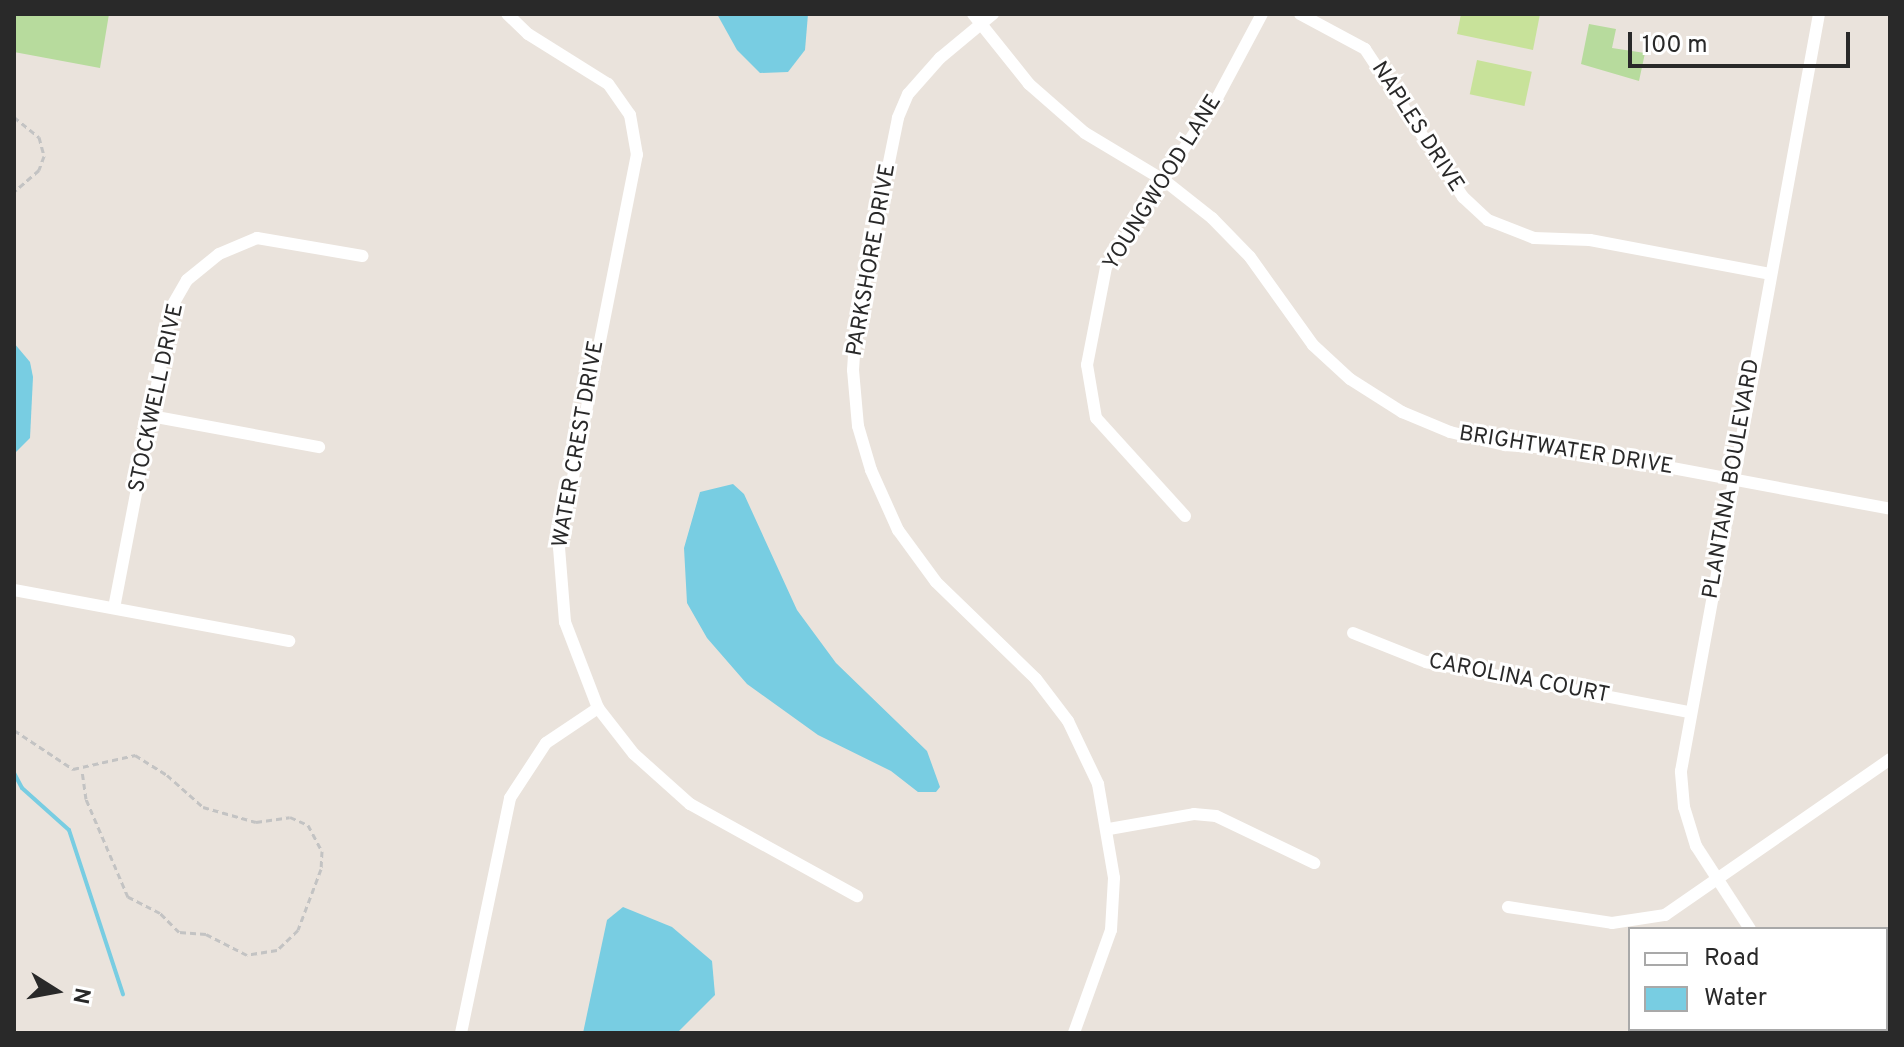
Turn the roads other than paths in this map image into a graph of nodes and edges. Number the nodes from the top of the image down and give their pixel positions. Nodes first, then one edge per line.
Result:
1 (507, 14) edge
2 (993, 14) edge
3 (1262, 14) edge
4 (1300, 14) edge
5 (1819, 14) edge
6 (977, 18) edge
7 (1165, 181) junction
8 (362, 256) dead end
9 (1770, 274) junction
10 (151, 416) junction
11 (319, 447) dead end
12 (1732, 480) junction
13 (1890, 509) edge
14 (1185, 516) dead end
15 (14, 590) edge
16 (114, 608) junction
17 (1353, 633) dead end
18 (289, 641) dead end
19 (598, 708) junction
20 (1689, 712) junction
21 (1890, 759) edge
22 (1109, 829) junction
23 (1314, 863) dead end
24 (1717, 883) junction
25 (857, 896) dead end
26 (1508, 907) dead end
27 (1749, 927) edge
28 (461, 1033) edge
29 (1074, 1033) edge

1 - 19 street, WATER CREST DRIVE
2 - 6 street, PARKSHORE DRIVE
3 - 7 street, YOUNGWOOD LANE
4 - 9 street, NAPLES DRIVE
5 - 9 street, PLANTANA BOULEVARD
6 - 7 street, BRIGHTWATER DRIVE
6 - 22 street, PARKSHORE DRIVE
7 - 12 street, BRIGHTWATER DRIVE
7 - 14 street, YOUNGWOOD LANE
8 - 10 street, STOCKWELL DRIVE
9 - 12 street, PLANTANA BOULEVARD
10 - 11 street
10 - 16 street, STOCKWELL DRIVE
12 - 13 street, BRIGHTWATER DRIVE
12 - 20 street, PLANTANA BOULEVARD
15 - 16 street
16 - 18 street
17 - 20 street, CAROLINA COURT
19 - 25 street, WATER CREST DRIVE
19 - 28 street
20 - 24 street, PLANTANA BOULEVARD
21 - 24 street
22 - 23 street
22 - 29 street, PARKSHORE DRIVE
24 - 26 street
24 - 27 street, PLANTANA BOULEVARD

